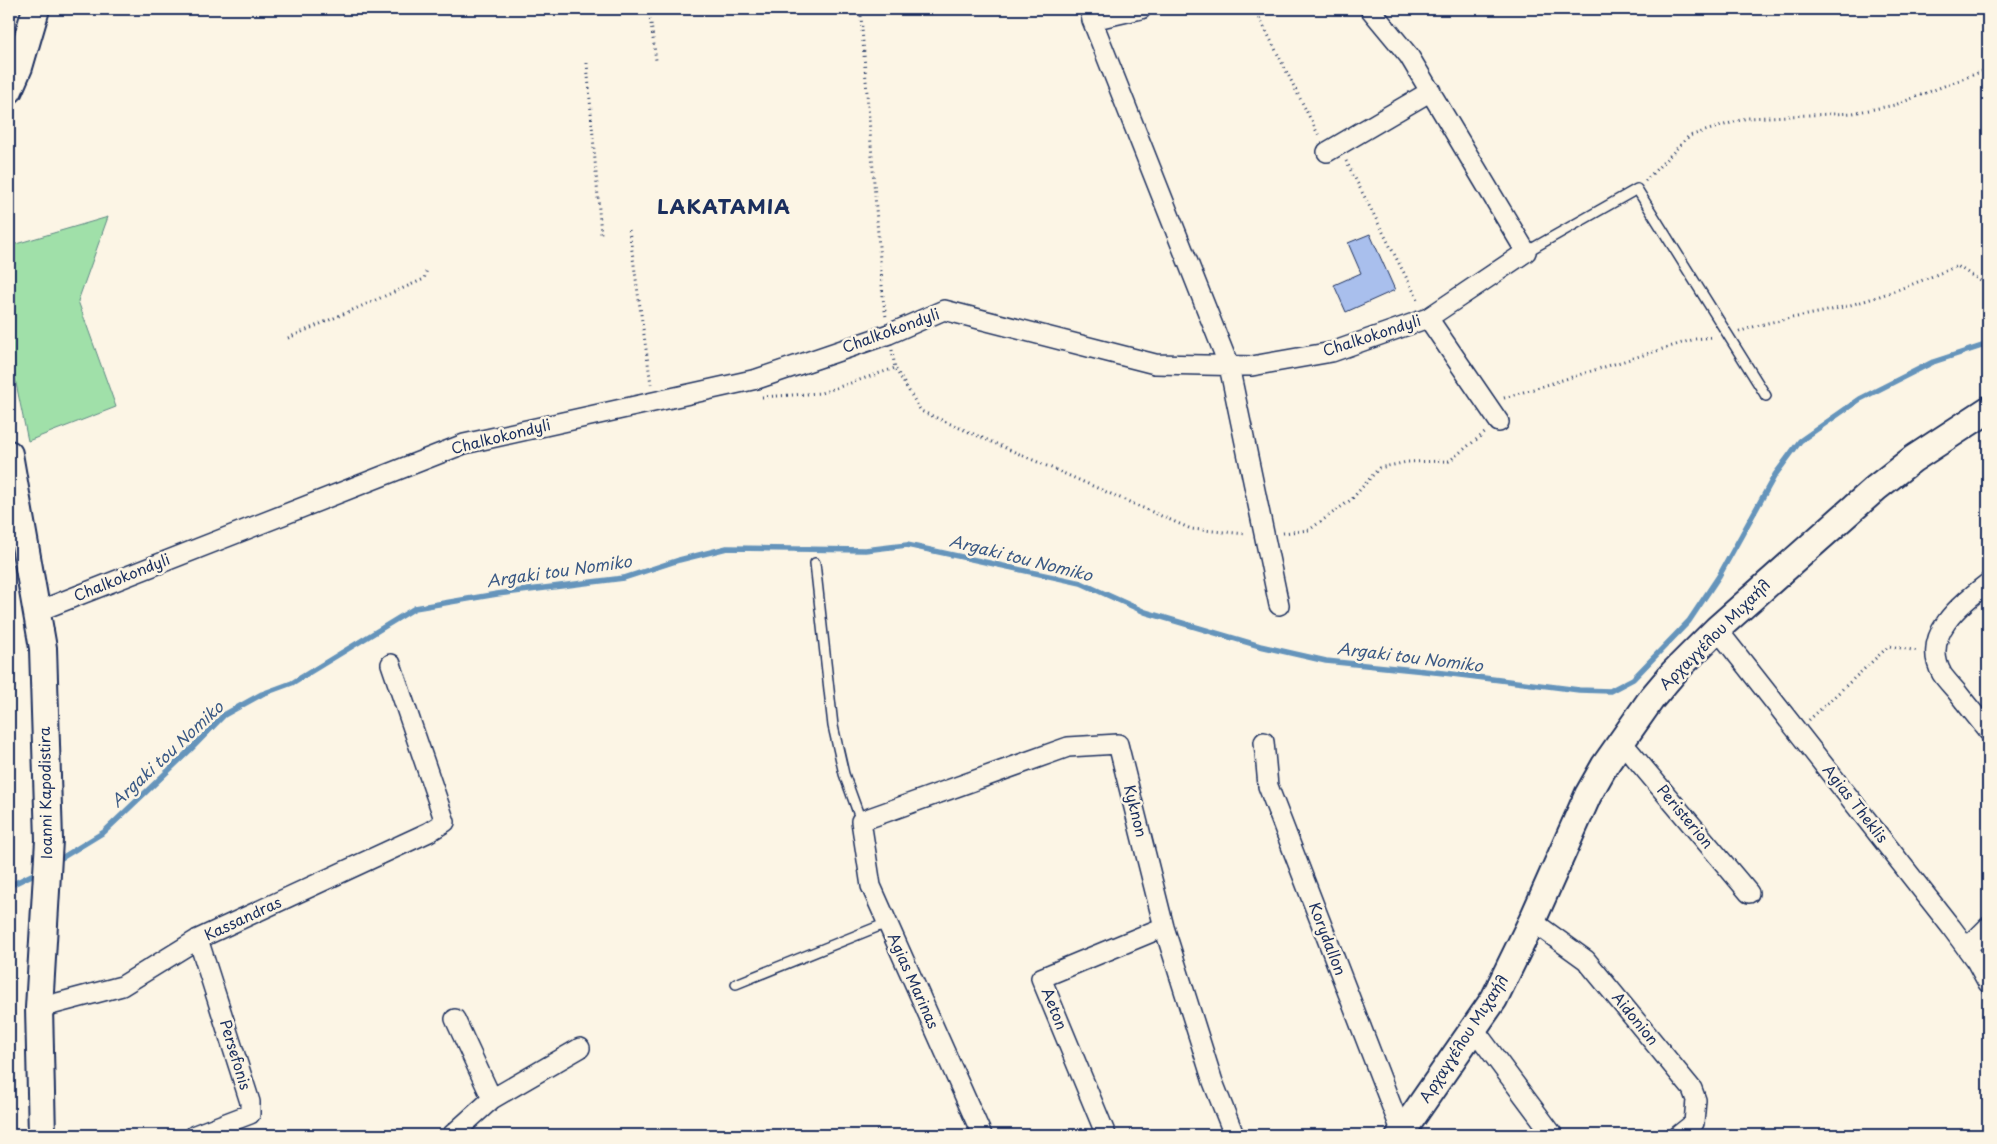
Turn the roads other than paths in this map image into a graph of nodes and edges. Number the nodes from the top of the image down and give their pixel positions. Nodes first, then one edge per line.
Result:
1 (36, 9) edge
2 (1141, 9) edge
3 (1373, 10) edge
4 (1091, 14) edge
5 (9, 90) edge
6 (1432, 91) junction
7 (1332, 148) road end
8 (1526, 252) junction
9 (1428, 318) junction
10 (1229, 366) junction
11 (1766, 396) dead end
12 (1988, 410) edge
13 (1499, 422) road end
14 (9, 454) edge
15 (815, 563) dead end
16 (1988, 583) edge
17 (1279, 606) dead end
18 (36, 612) junction
19 (1717, 629) junction
20 (391, 664) dead end
21 (1988, 731) edge
22 (1621, 741) junction
23 (1264, 742) dead end
24 (861, 821) junction
25 (1749, 893) dead end
26 (1532, 921) junction
27 (887, 923) junction
28 (1988, 927) edge
29 (1164, 928) junction
30 (198, 939) junction
31 (1967, 948) junction
32 (1988, 983) edge
33 (736, 984) dead end
34 (39, 1008) junction
35 (455, 1019) dead end
36 (1474, 1029) junction
37 (580, 1048) dead end
38 (492, 1100) junction
39 (1401, 1134) edge
40 (42, 1135) edge
41 (195, 1135) edge
42 (452, 1135) edge
43 (982, 1135) edge
44 (1106, 1135) edge
45 (1234, 1135) edge
46 (1553, 1135) edge
47 (1679, 1135) edge

1 - 5 street
2 - 4 street
3 - 6 street
4 - 10 street
6 - 7 street
6 - 8 street
8 - 9 street, Chalkokondyli
8 - 11 lane
9 - 10 street, Chalkokondyli
9 - 13 street
10 - 17 street
10 - 18 street, Chalkokondyli
12 - 19 street, Αρχαγγέλου Μιχαήλ
14 - 18 street, Ioanni Kapodistira
15 - 24 lane
16 - 21 street
18 - 34 street, Ioanni Kapodistira
19 - 22 street, Αρχαγγέλου Μιχαήλ
19 - 31 street, Agias Theklis
20 - 30 street, Kassandras
22 - 25 street, Peristerion
22 - 26 street, Αρχαγγέλου Μιχαήλ
23 - 39 street, Korydallon
24 - 27 street, Agias Marinas
24 - 29 street, Kyknon
26 - 36 street, Αρχαγγέλου Μιχαήλ
26 - 47 street, Aidonion
27 - 33 lane
27 - 43 street, Agias Marinas
28 - 31 street
29 - 44 street, Aeton
29 - 45 street, Kyknon
30 - 34 street, Kassandras
30 - 41 street, Persefonis
31 - 32 street, Agias Theklis
34 - 40 street, Ioanni Kapodistira
35 - 38 street
36 - 39 street, Αρχαγγέλου Μιχαήλ
36 - 46 street
37 - 38 street
38 - 42 street

